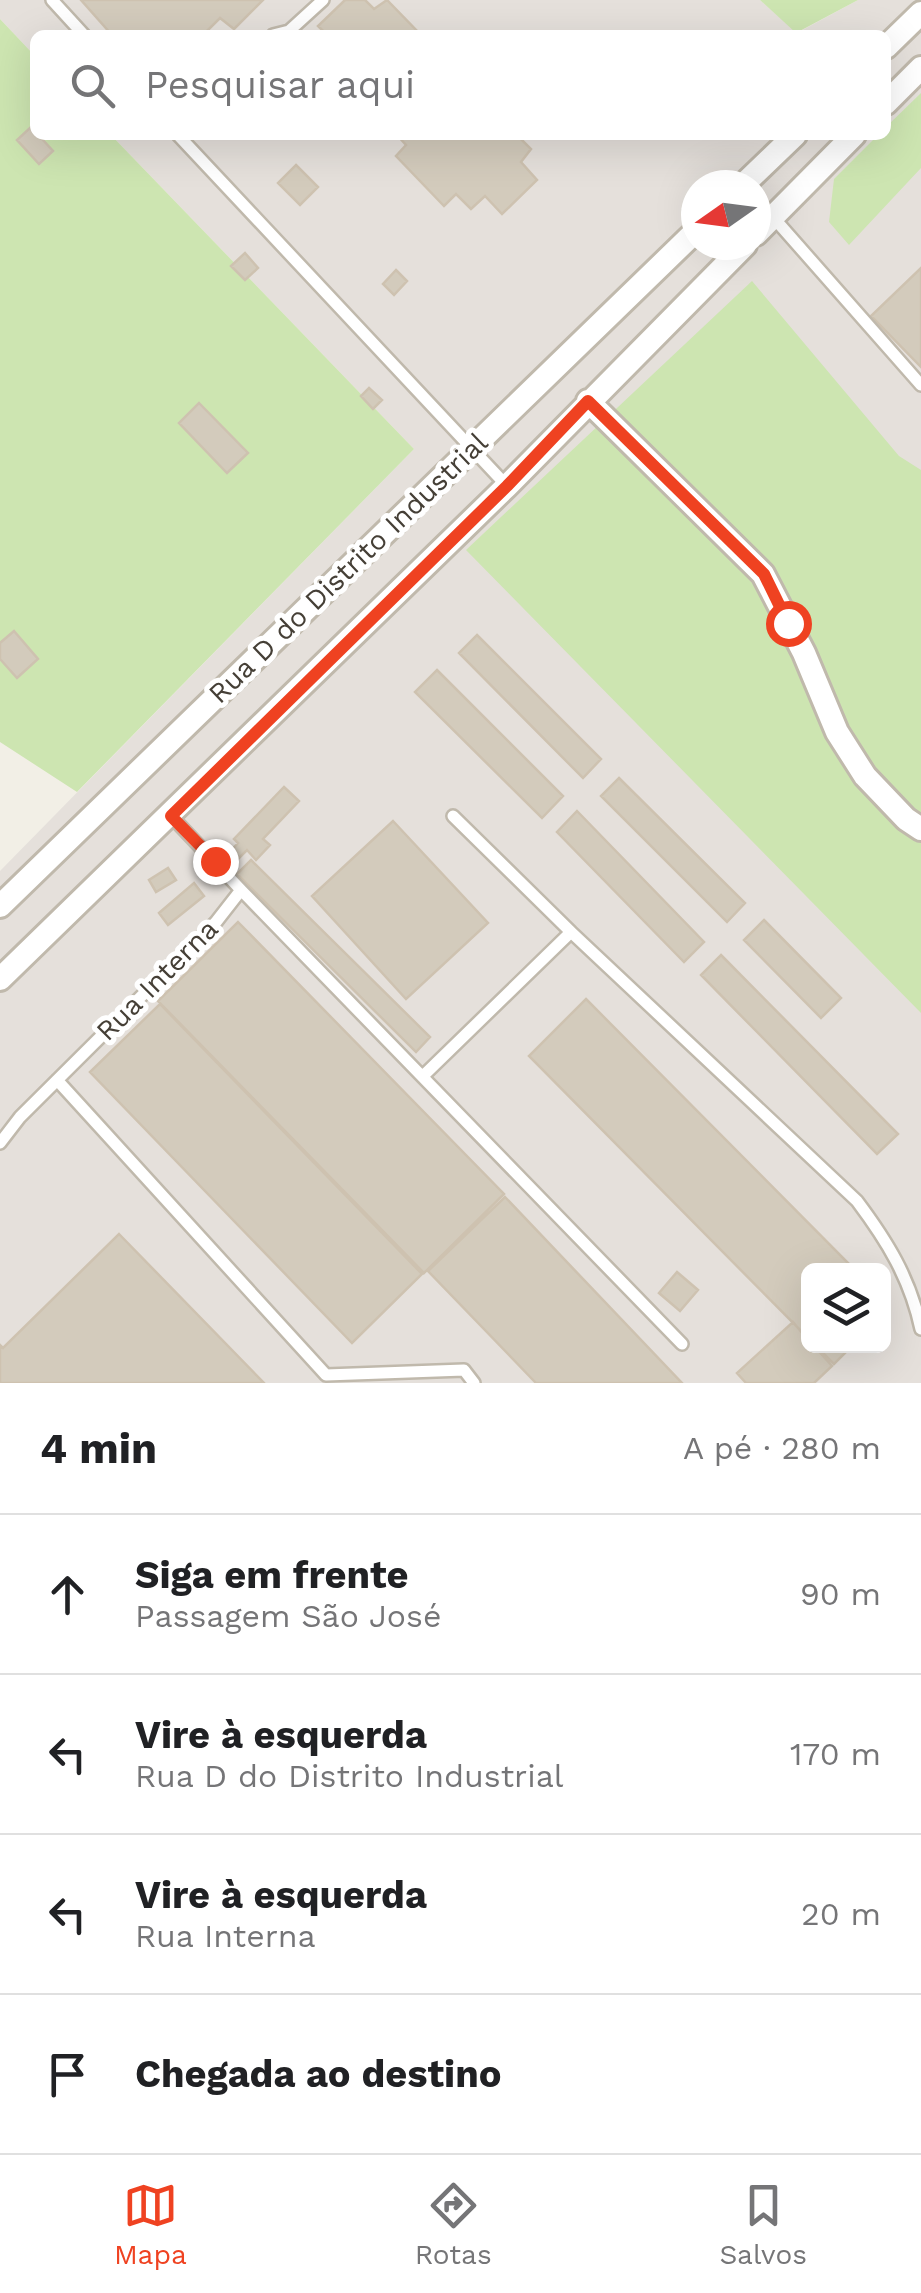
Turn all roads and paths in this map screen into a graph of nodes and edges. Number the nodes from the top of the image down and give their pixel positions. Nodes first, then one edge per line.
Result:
1 (52, 0) edge
2 (323, 0) edge
3 (921, 14) edge
4 (79, 30) edge
5 (289, 30) edge
6 (891, 42) edge
7 (921, 68) edge
8 (891, 98) edge
9 (183, 140) edge
10 (790, 140) edge
11 (849, 140) edge
12 (759, 170) edge
13 (773, 217) joint
14 (681, 245) edge
15 (730, 260) edge
16 (921, 385) edge
17 (588, 401) junction
18 (471, 448) junction
19 (507, 486) junction
20 (171, 816) junction
21 (453, 816) dead end
22 (921, 829) edge
23 (241, 890) junction
24 (0, 906) edge
25 (571, 932) junction
26 (0, 979) edge
27 (423, 1076) junction
28 (58, 1080) junction
29 (0, 1142) edge
30 (921, 1328) edge
31 (682, 1344) dead end
32 (323, 1379) edge
33 (474, 1383) edge

1 - 4 lane
2 - 5 lane
3 - 6 street
7 - 8 street
9 - 18 lane
10 - 12 street
11 - 13 street
13 - 16 lane
14 - 18 street, Rua D do Distrito Industrial
15 - 17 street, Rua D do Distrito Industrial
17 - 19 street, Rua D do Distrito Industrial
17 - 22 street
18 - 19 lane
18 - 24 street, Rua D do Distrito Industrial
19 - 20 street, Rua D do Distrito Industrial
20 - 23 lane
20 - 26 street, Rua D do Distrito Industrial
21 - 25 lane
23 - 27 lane
23 - 28 lane, Rua Interna
25 - 27 lane
25 - 30 lane
27 - 31 lane
28 - 29 lane, Rua Interna
28 - 32 lane
32 - 33 lane

